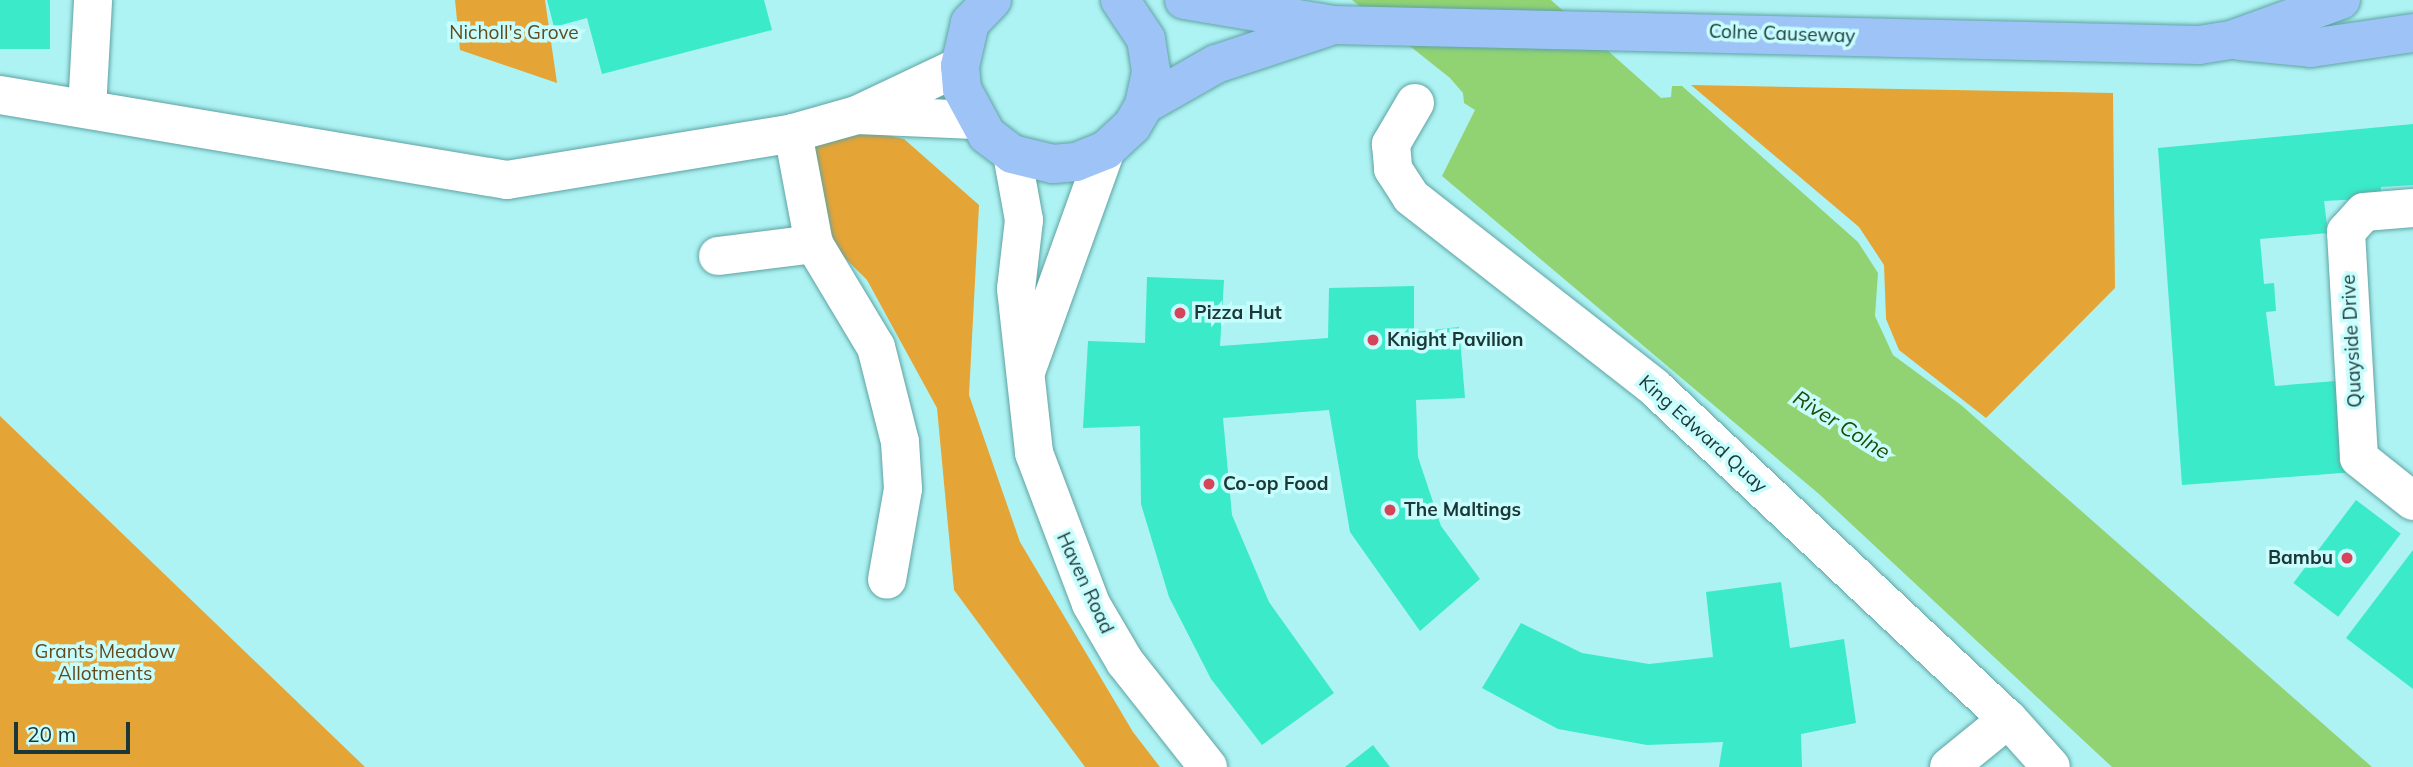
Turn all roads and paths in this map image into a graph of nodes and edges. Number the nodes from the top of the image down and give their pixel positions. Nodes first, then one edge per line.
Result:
1 (93, 0) edge
2 (1120, 0) edge
3 (1184, 0) edge
4 (2341, 0) edge
5 (976, 8) edge
6 (1333, 25) junction
7 (2413, 33) edge
8 (2231, 40) junction
9 (960, 66) junction
10 (0, 95) edge
11 (1415, 103) dead end
12 (1144, 105) junction
13 (88, 109) junction
14 (858, 115) junction
15 (975, 120) junction
16 (793, 134) junction
17 (1106, 150) junction
18 (1012, 154) junction
19 (2413, 208) edge
20 (814, 244) junction
21 (718, 256) dead end
22 (1027, 371) junction
23 (2413, 501) edge
24 (887, 580) dead end
25 (2008, 719) junction
26 (1958, 764) edge
27 (1208, 767) edge
28 (2051, 767) edge

1 - 13 street
2 - 12 main road
3 - 6 main road, Colne Causeway
4 - 8 main road, Colne Causeway
5 - 9 main road
6 - 8 main road, Colne Causeway
6 - 12 main road, Colne Causeway
7 - 8 main road, Colne Causeway
9 - 14 street
9 - 15 main road
10 - 13 street
11 - 25 street, King Edward Quay
12 - 17 main road
13 - 16 street
14 - 15 street
14 - 16 street
15 - 18 main road
16 - 20 street
17 - 18 main road
17 - 22 street, Haven Road
18 - 22 street, Haven Road
19 - 23 street, Quayside Drive
20 - 21 street
20 - 24 street
22 - 27 street, Haven Road
25 - 26 street
25 - 28 street, King Edward Quay

